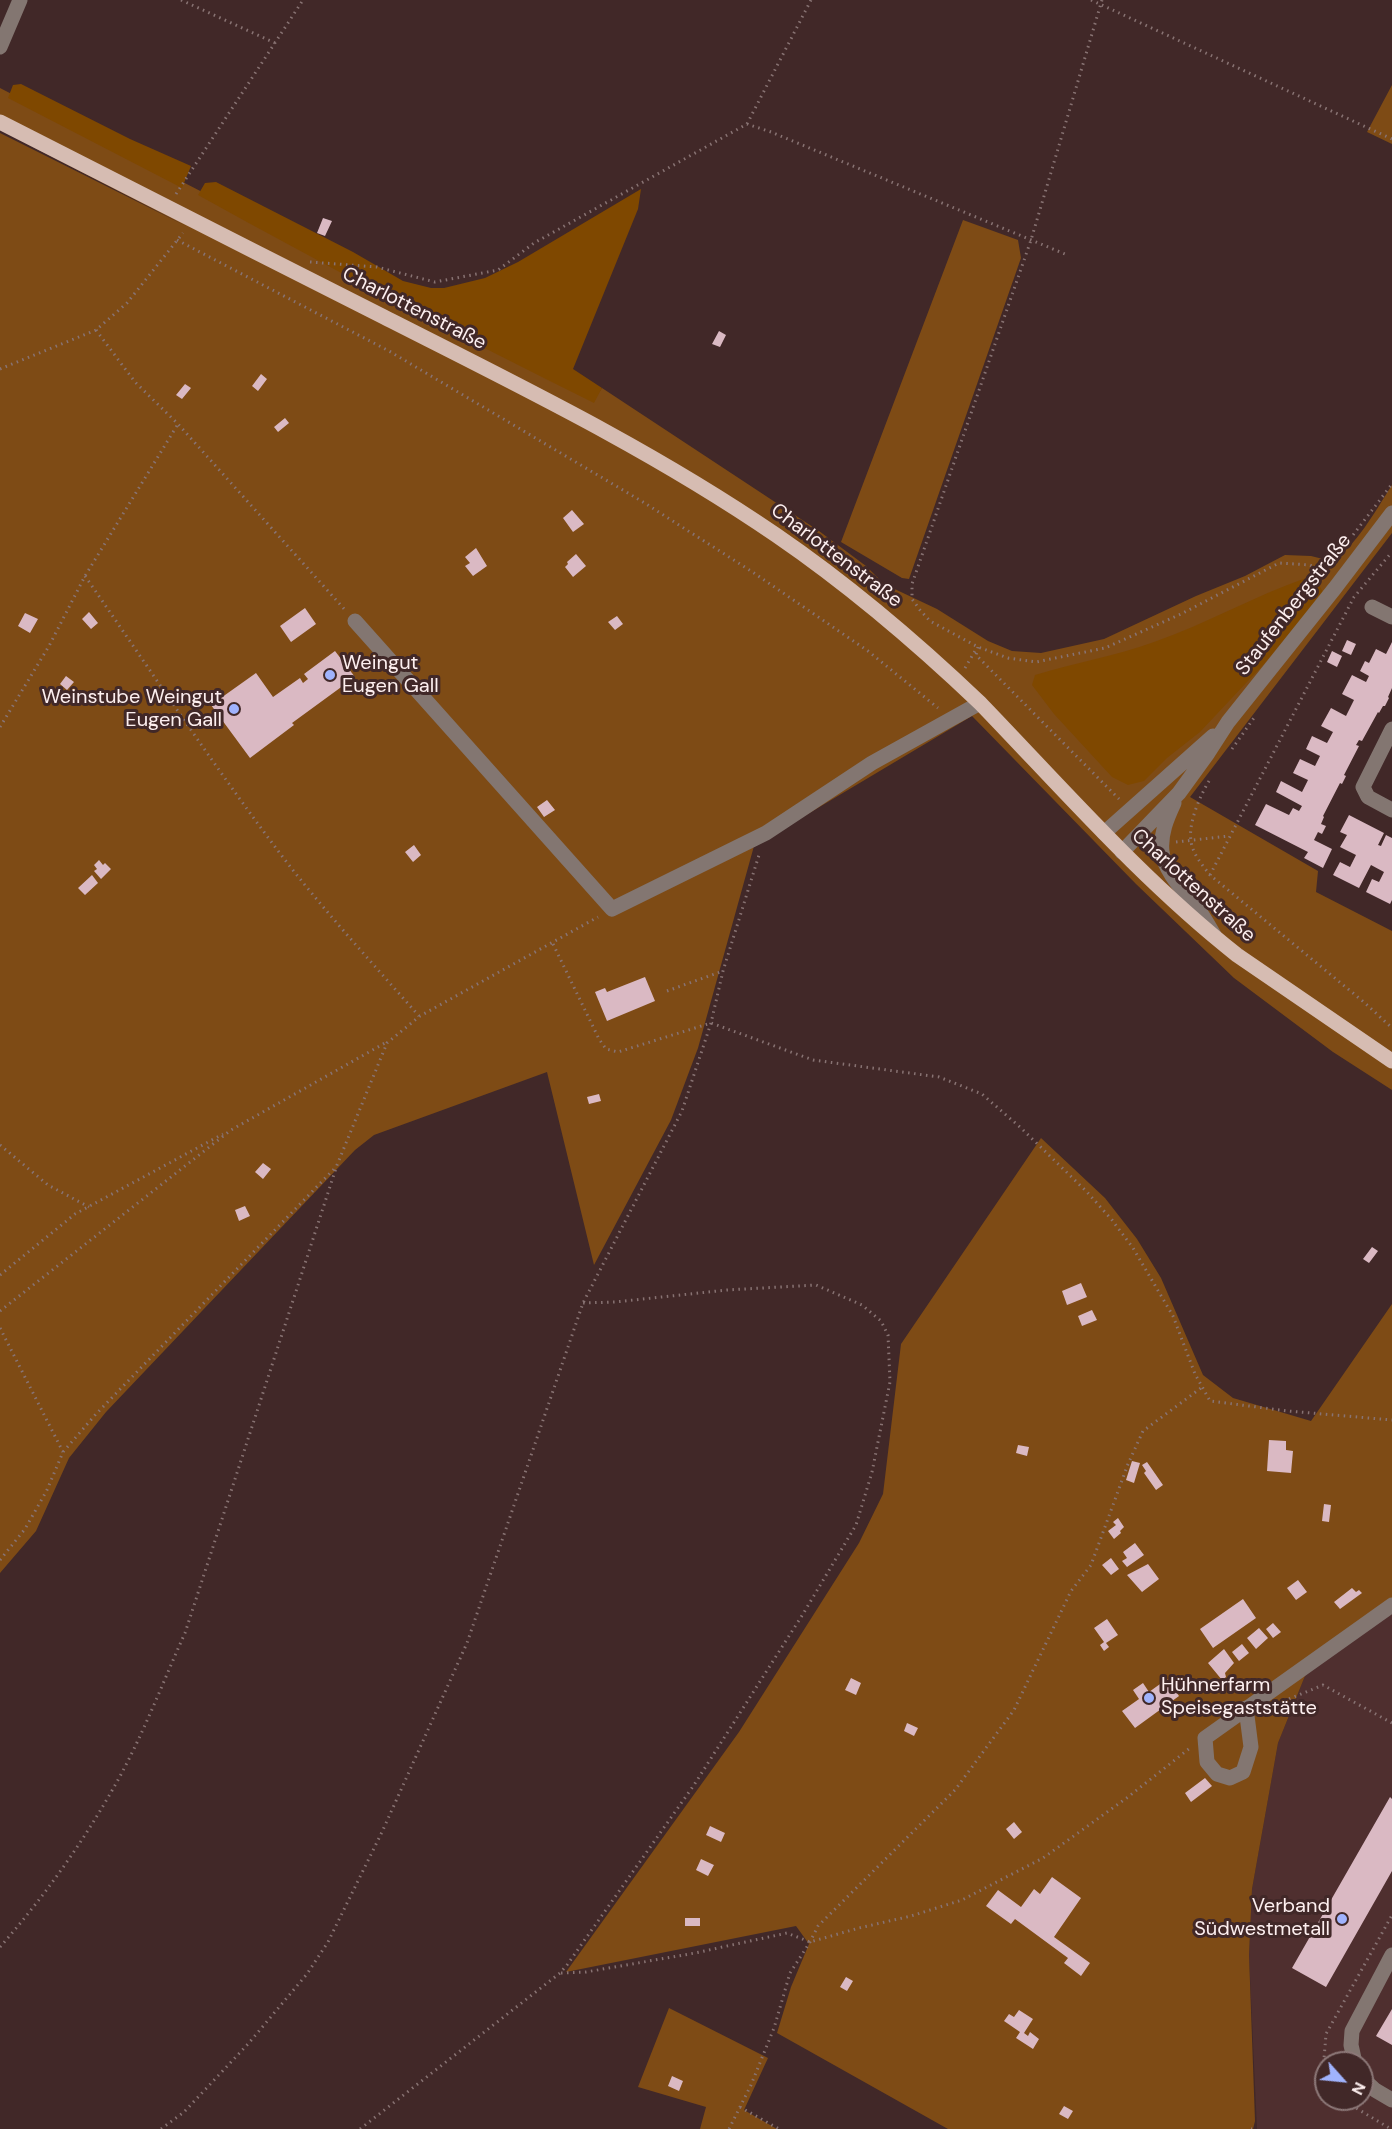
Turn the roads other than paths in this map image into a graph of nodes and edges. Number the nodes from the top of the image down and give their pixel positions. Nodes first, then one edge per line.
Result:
1 (20, 0) edge
2 (0, 47) edge
3 (0, 122) edge
4 (1392, 513) edge
5 (1372, 607) road end
6 (1392, 617) edge
7 (355, 621) road end
8 (980, 703) junction
9 (1228, 722) junction
10 (1392, 729) edge
11 (1179, 793) junction
12 (1392, 810) edge
13 (1104, 833) junction
14 (1122, 852) junction
15 (1217, 940) junction
16 (1392, 1061) edge
17 (1392, 1605) edge
18 (1246, 1708) junction
19 (1392, 1955) edge
20 (1352, 2051) edge
21 (1374, 2089) edge
22 (1392, 2100) edge

1 - 2 street
3 - 8 main road, Charlottenstraße
4 - 9 street, Staufenbergstraße
5 - 6 street
7 - 8 street
8 - 13 main road, Charlottenstraße
9 - 11 street, Staufenbergstraße
9 - 13 street, Staufenbergstraße
10 - 12 street
11 - 14 street, Staufenbergstraße
11 - 15 street, Staufenbergstraße
13 - 14 main road, Charlottenstraße
14 - 15 main road, Charlottenstraße
15 - 16 main road, Charlottenstraße
17 - 18 street
18 - 18 street
19 - 20 street
21 - 22 street

